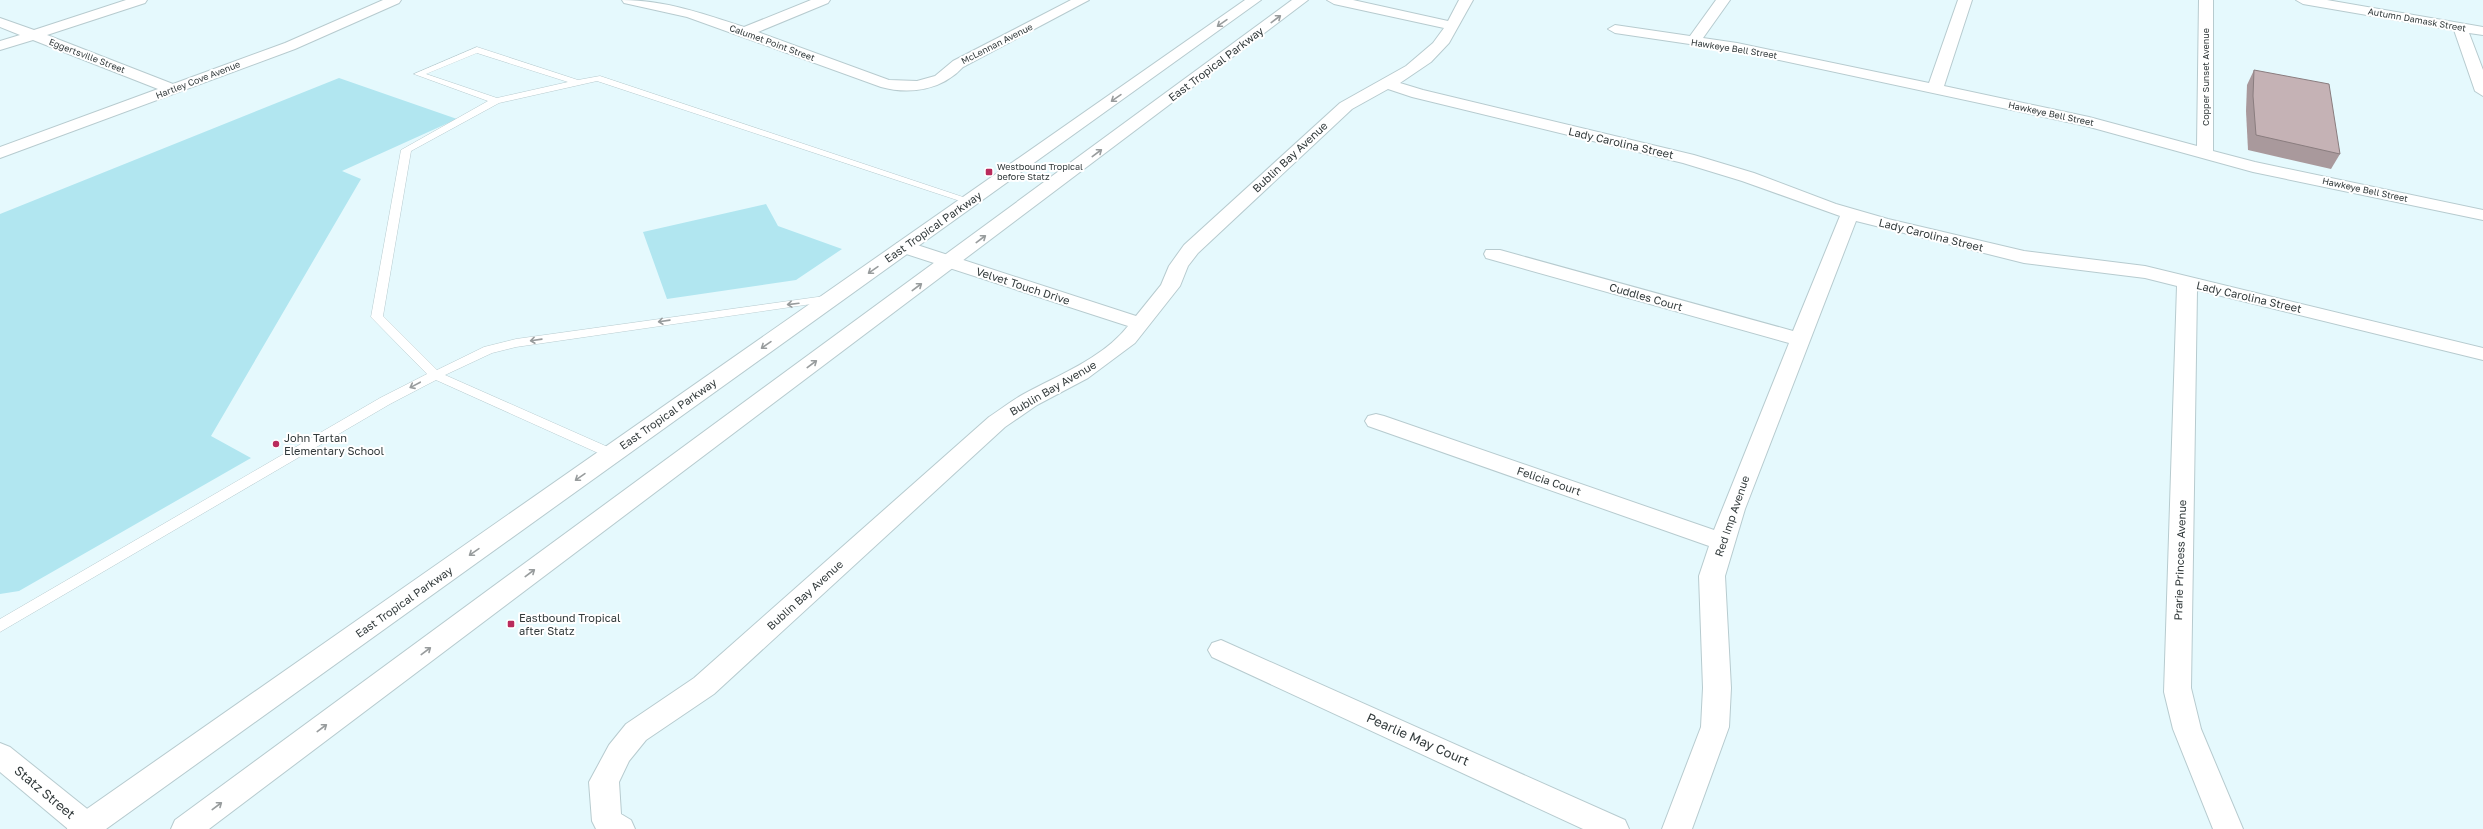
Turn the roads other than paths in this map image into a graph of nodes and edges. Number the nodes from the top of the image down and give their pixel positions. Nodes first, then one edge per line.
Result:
1 (140, 0) edge
2 (394, 0) edge
3 (629, 0) edge
4 (823, 0) edge
5 (1082, 0) edge
6 (1254, 0) edge
7 (1301, 0) edge
8 (1334, 0) edge
9 (1466, 0) edge
10 (1723, 0) edge
11 (1965, 0) edge
12 (2206, 0) edge
13 (2303, 0) edge
14 (0, 22) edge
15 (1453, 26) junction
16 (2460, 27) junction
17 (1615, 30) dead end
18 (2483, 31) edge
19 (745, 32) junction
20 (34, 35) junction
21 (1693, 42) junction
22 (0, 46) edge
23 (577, 82) junction
24 (1387, 84) junction
25 (913, 86) joint
26 (1935, 89) junction
27 (174, 90) junction
28 (2483, 91) edge
29 (496, 101) junction
30 (0, 153) edge
31 (2205, 154) junction
32 (970, 201) junction
33 (1850, 214) junction
34 (2483, 215) edge
35 (904, 247) junction
36 (1493, 254) dead end
37 (950, 262) junction
38 (2188, 282) junction
39 (832, 298) junction
40 (1141, 324) junction
41 (1799, 339) junction
42 (2483, 354) edge
43 (435, 375) junction
44 (1376, 421) dead end
45 (612, 454) junction
46 (1723, 542) junction
47 (0, 626) edge
48 (1221, 650) dead end
49 (0, 755) edge
50 (86, 828) edge
51 (186, 829) edge
52 (620, 829) edge
53 (1614, 829) edge
54 (1677, 829) edge
55 (2228, 829) edge

1 - 20 street
2 - 27 street, Hartley Cove Avenue
3 - 19 street, Calumet Point Street
4 - 19 street
5 - 25 street, McLennan Avenue
6 -> 32 street, East Tropical Parkway
37 -> 7 street, East Tropical Parkway
8 - 15 street
9 - 15 street, Bublin Bay Avenue
10 - 21 street
11 - 26 street
12 - 31 street, Copper Sunset Avenue
13 - 16 street, Autumn Damask Street
14 - 20 street, Eggertsville Street
15 - 24 street, Bublin Bay Avenue
16 - 18 street, Autumn Damask Street
16 - 28 street
17 - 21 street, Hawkeye Bell Street
19 - 25 street, Calumet Point Street
20 - 22 street
20 - 27 street, Eggertsville Street
21 - 26 street, Hawkeye Bell Street
23 - 29 lane
23 - 29 lane
23 - 32 lane
24 - 33 street, Lady Carolina Street
24 - 40 street, Bublin Bay Avenue
26 - 31 street, Hawkeye Bell Street
27 - 30 street, Hartley Cove Avenue
29 - 43 lane
31 - 34 street, Hawkeye Bell Street
32 - 35 street, East Tropical Parkway
33 - 38 street, Lady Carolina Street
33 - 41 street, Red Imp Avenue
35 - 37 street, Velvet Touch Drive
35 -> 39 street, East Tropical Parkway
36 - 41 street, Cuddles Court
37 - 40 street, Velvet Touch Drive
51 -> 37 street, East Tropical Parkway
38 - 42 street, Lady Carolina Street
38 - 55 street, Prarie Princess Avenue
39 -> 43 lane
39 -> 45 street, East Tropical Parkway
40 - 52 street, Bublin Bay Avenue
41 - 46 street, Red Imp Avenue
43 - 45 lane
43 -> 47 lane
44 - 46 street, Felicia Court
45 -> 50 street, East Tropical Parkway
46 - 54 street, Red Imp Avenue
48 - 53 street, Pearlie May Court
49 - 50 street, Statz Street

